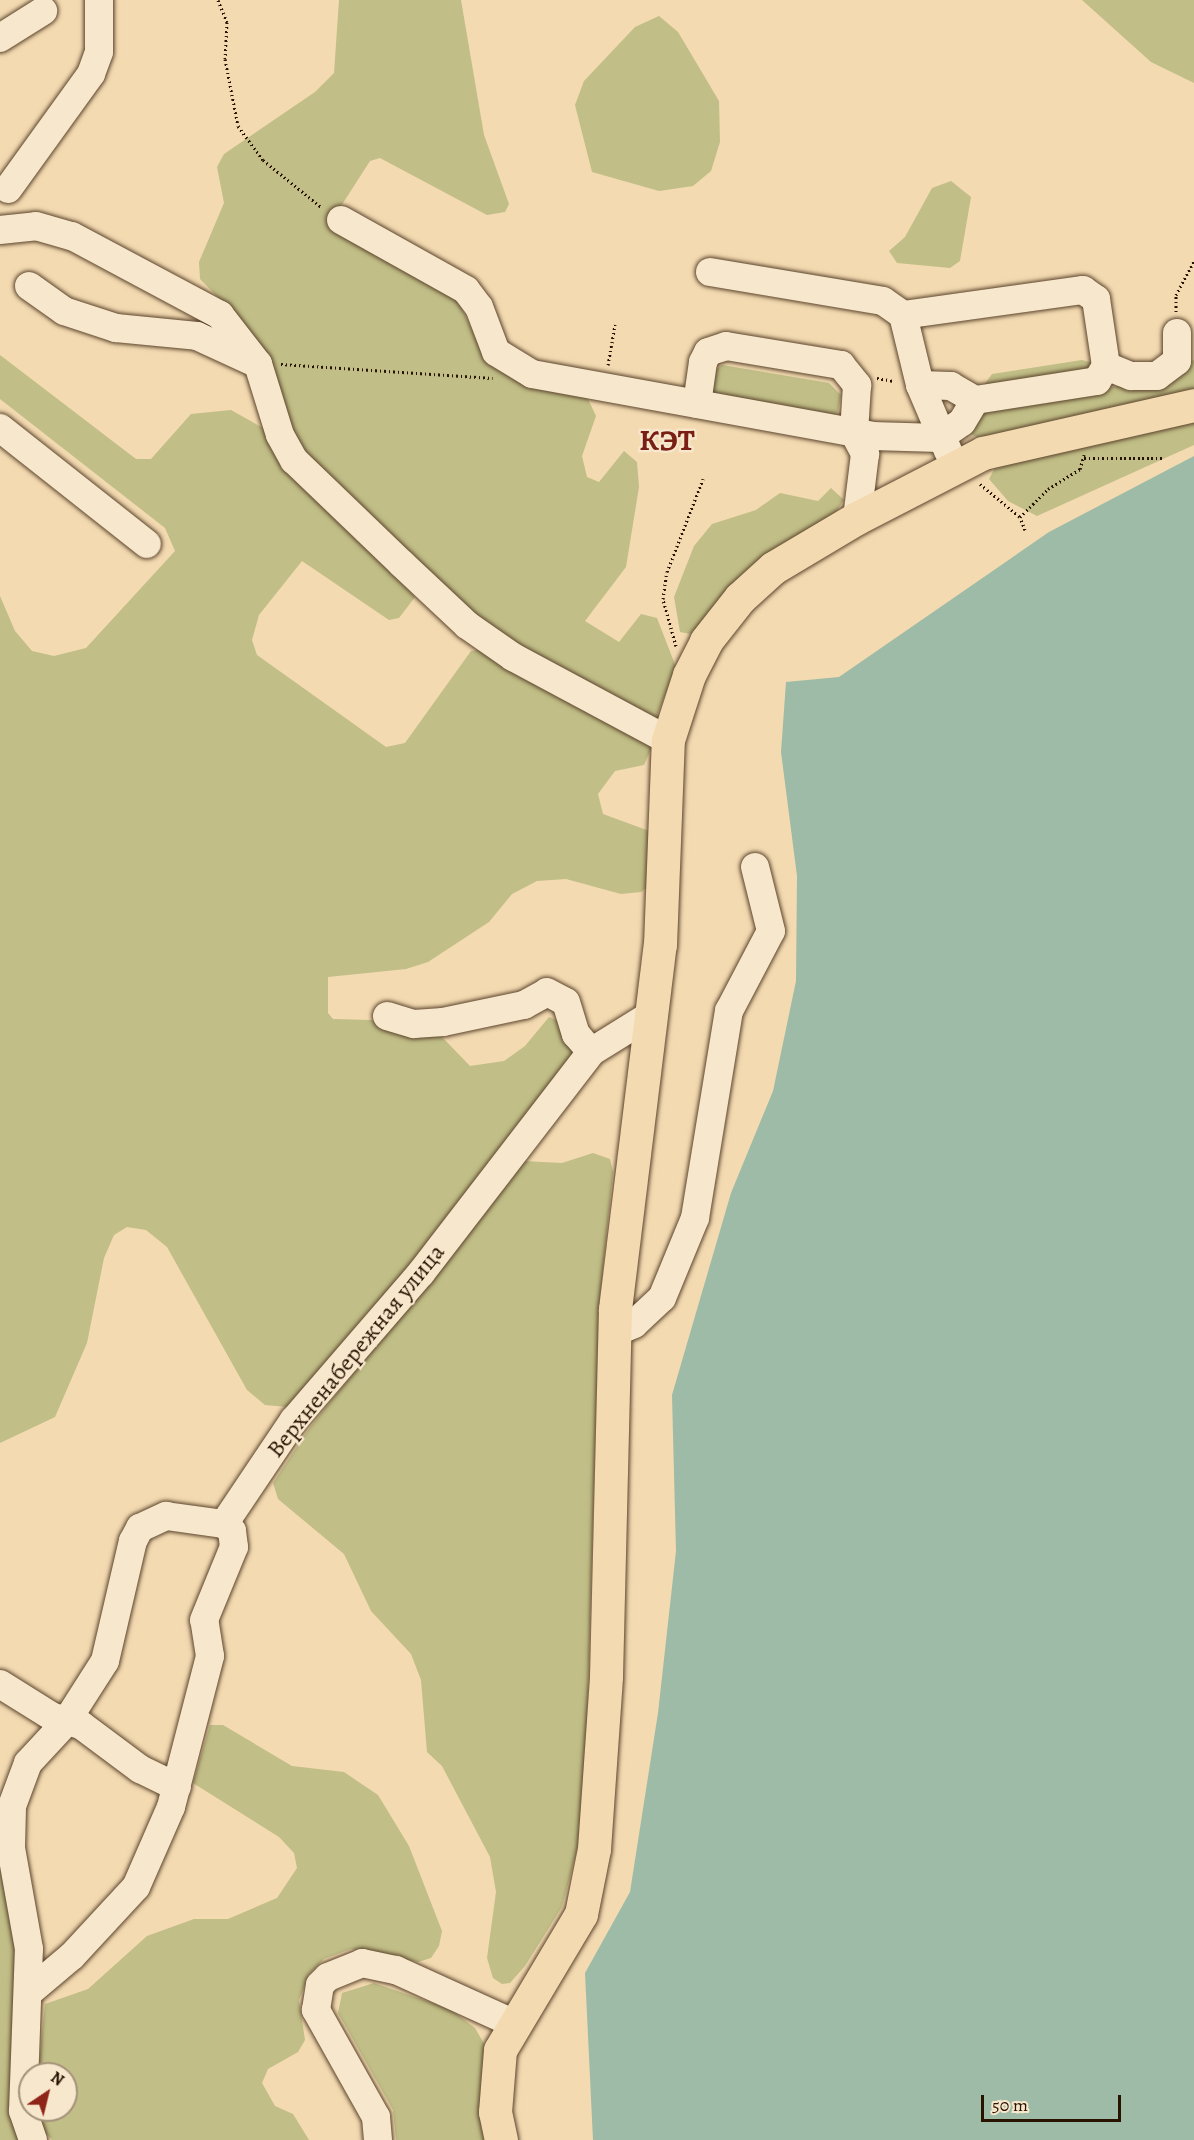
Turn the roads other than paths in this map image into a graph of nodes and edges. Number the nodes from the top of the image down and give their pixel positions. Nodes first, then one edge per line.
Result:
1 (99, 0) edge
2 (43, 11) dead end
3 (0, 38) edge
4 (4, 182) edge
5 (341, 220) road end
6 (29, 226) junction
7 (0, 230) edge
8 (710, 272) dead end
9 (29, 286) dead end
10 (903, 315) junction
11 (1177, 333) road end
12 (258, 364) junction
13 (1106, 366) junction
14 (920, 385) junction
15 (975, 400) junction
16 (697, 404) junction
17 (1194, 405) edge
18 (0, 428) edge
19 (854, 433) junction
20 (939, 438) junction
21 (958, 464) junction
22 (857, 518) junction
23 (147, 544) dead end
24 (668, 740) junction
25 (755, 867) dead end
26 (652, 1014) junction
27 (387, 1016) dead end
28 (591, 1052) junction
29 (613, 1333) junction
30 (224, 1524) junction
31 (0, 1684) edge
32 (66, 1722) junction
33 (177, 1787) junction
34 (28, 1993) junction
35 (513, 2023) junction
36 (33, 2140) edge
37 (378, 2140) edge
38 (501, 2140) edge

1 - 4 street
2 - 3 street
4 - 6 street
5 - 16 street
6 - 7 street
6 - 12 street
8 - 10 street
9 - 12 street
10 - 13 street
10 - 14 street
11 - 13 street
12 - 24 street
13 - 15 street
14 - 15 street
14 - 20 street
15 - 20 street
16 - 19 street
16 - 19 street
17 - 21 main road
18 - 23 street
19 - 20 street
19 - 22 street
20 - 21 street
21 - 22 main road
22 - 24 main road
24 - 26 main road
25 - 29 street
26 - 28 street, Верхненабережная улица
26 - 29 main road
27 - 28 street
28 - 30 street, Верхненабережная улица
29 - 35 main road
30 - 32 street
30 - 33 street
31 - 32 street
32 - 33 street
32 - 34 street
33 - 34 street
34 - 36 street
35 - 37 street
35 - 38 main road

